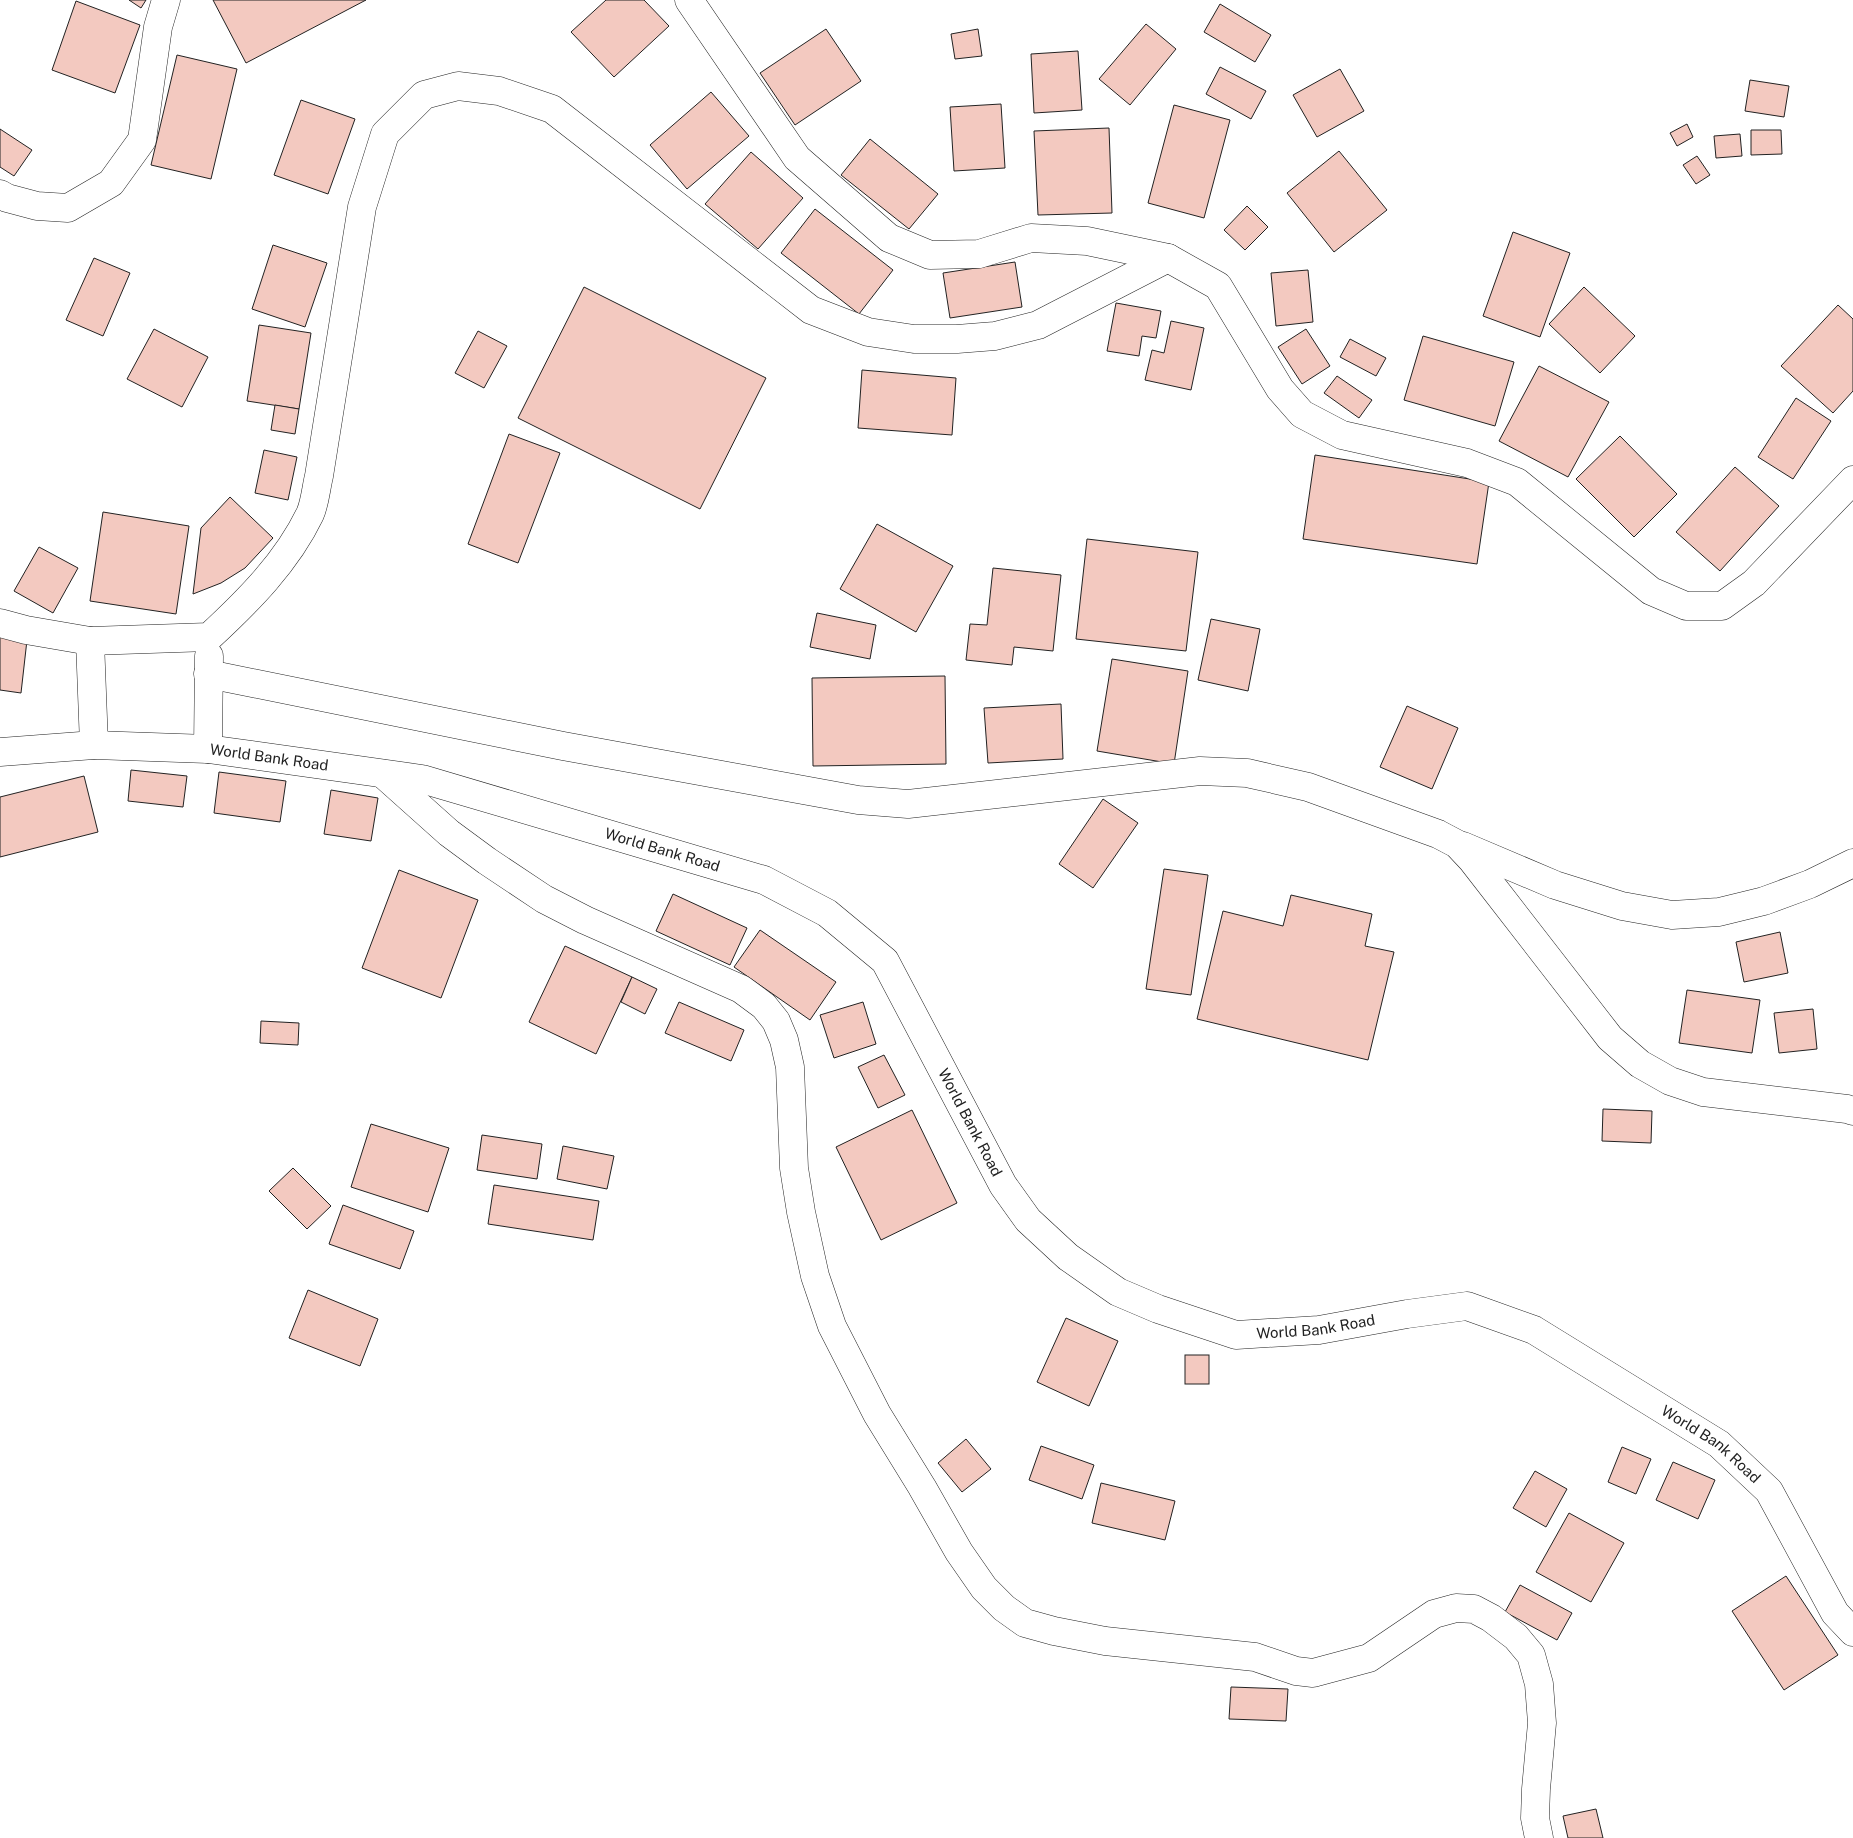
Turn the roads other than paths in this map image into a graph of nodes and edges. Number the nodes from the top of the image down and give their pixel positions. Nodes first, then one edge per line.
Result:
1 (166, 0) edge
2 (689, 0) edge
3 (0, 194) edge
4 (1168, 258) junction
5 (1853, 480) edge
6 (0, 623) edge
7 (209, 637) junction
8 (90, 641) junction
9 (208, 674) junction
10 (94, 745) junction
11 (208, 749) junction
12 (0, 752) edge
13 (383, 774) junction
14 (1457, 844) junction
15 (1853, 863) edge
16 (1851, 1109) edge
17 (1853, 1632) edge
18 (1539, 1838) edge

1 - 3 street
2 - 4 street
4 - 5 street
4 - 7 street
6 - 8 street
7 - 8 street
7 - 9 street
8 - 10 street
9 - 11 street
9 - 14 street
10 - 11 street, World Bank Road
10 - 12 street, World Bank Road
11 - 13 street, World Bank Road
13 - 17 street, World Bank Road
13 - 18 street
14 - 15 street
14 - 16 street

